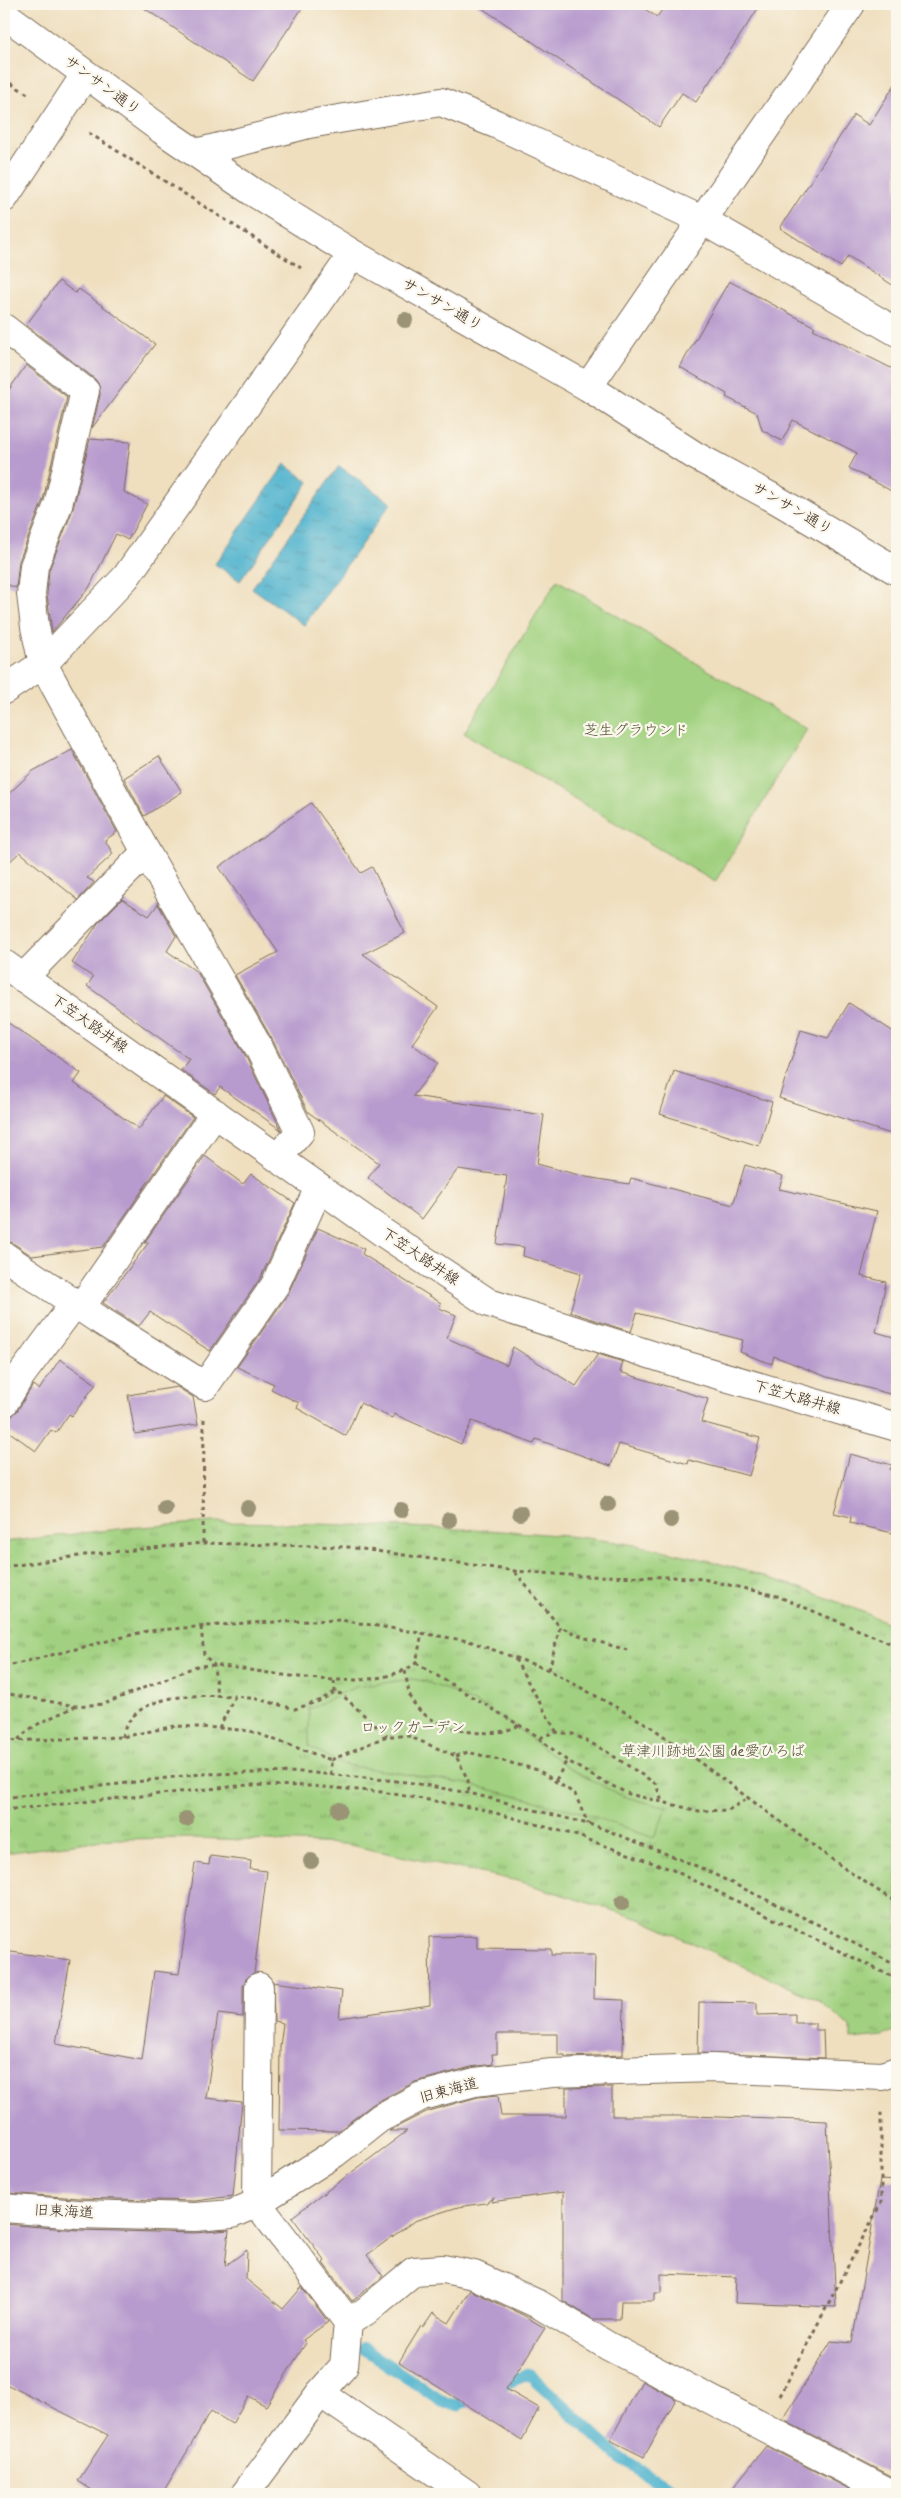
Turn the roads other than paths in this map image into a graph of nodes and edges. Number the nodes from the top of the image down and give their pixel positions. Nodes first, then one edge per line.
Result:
1 (851, 4) edge
2 (4, 14) edge
3 (85, 76) junction
4 (196, 153) junction
5 (4, 198) edge
6 (702, 220) junction
7 (353, 254) junction
8 (4, 328) edge
9 (897, 332) edge
10 (588, 387) junction
11 (897, 571) edge
12 (44, 664) junction
13 (4, 690) edge
14 (146, 852) junction
15 (13, 971) edge
16 (216, 1113) junction
17 (279, 1156) junction
18 (319, 1187) junction
19 (4, 1256) edge
20 (78, 1305) junction
21 (4, 1403) edge
22 (897, 1428) edge
23 (259, 1988) dead end
24 (889, 2073) edge
25 (257, 2203) junction
26 (4, 2208) edge
27 (348, 2322) junction
28 (320, 2393) junction
29 (245, 2494) edge
30 (467, 2494) edge
31 (892, 2494) edge

1 - 6 street
2 - 3 street, サンサン通り
3 - 4 street, サンサン通り
3 - 5 street
4 - 6 street
4 - 7 street, サンサン通り
6 - 9 street
6 - 10 street
7 - 10 street, サンサン通り
7 - 12 street
8 - 12 street
10 - 11 street, サンサン通り
12 - 13 street
12 - 14 street
14 - 15 street
14 - 17 street
15 - 16 street, 下笠大路井線
16 - 17 street, 下笠大路井線
16 - 20 street
17 - 18 street, 下笠大路井線
18 - 20 street
18 - 22 street, 下笠大路井線
19 - 20 street
20 - 21 street
23 - 25 street
24 - 25 street, 旧東海道
25 - 26 street, 旧東海道
25 - 27 street
27 - 28 street
27 - 31 street
28 - 29 street
28 - 30 street

